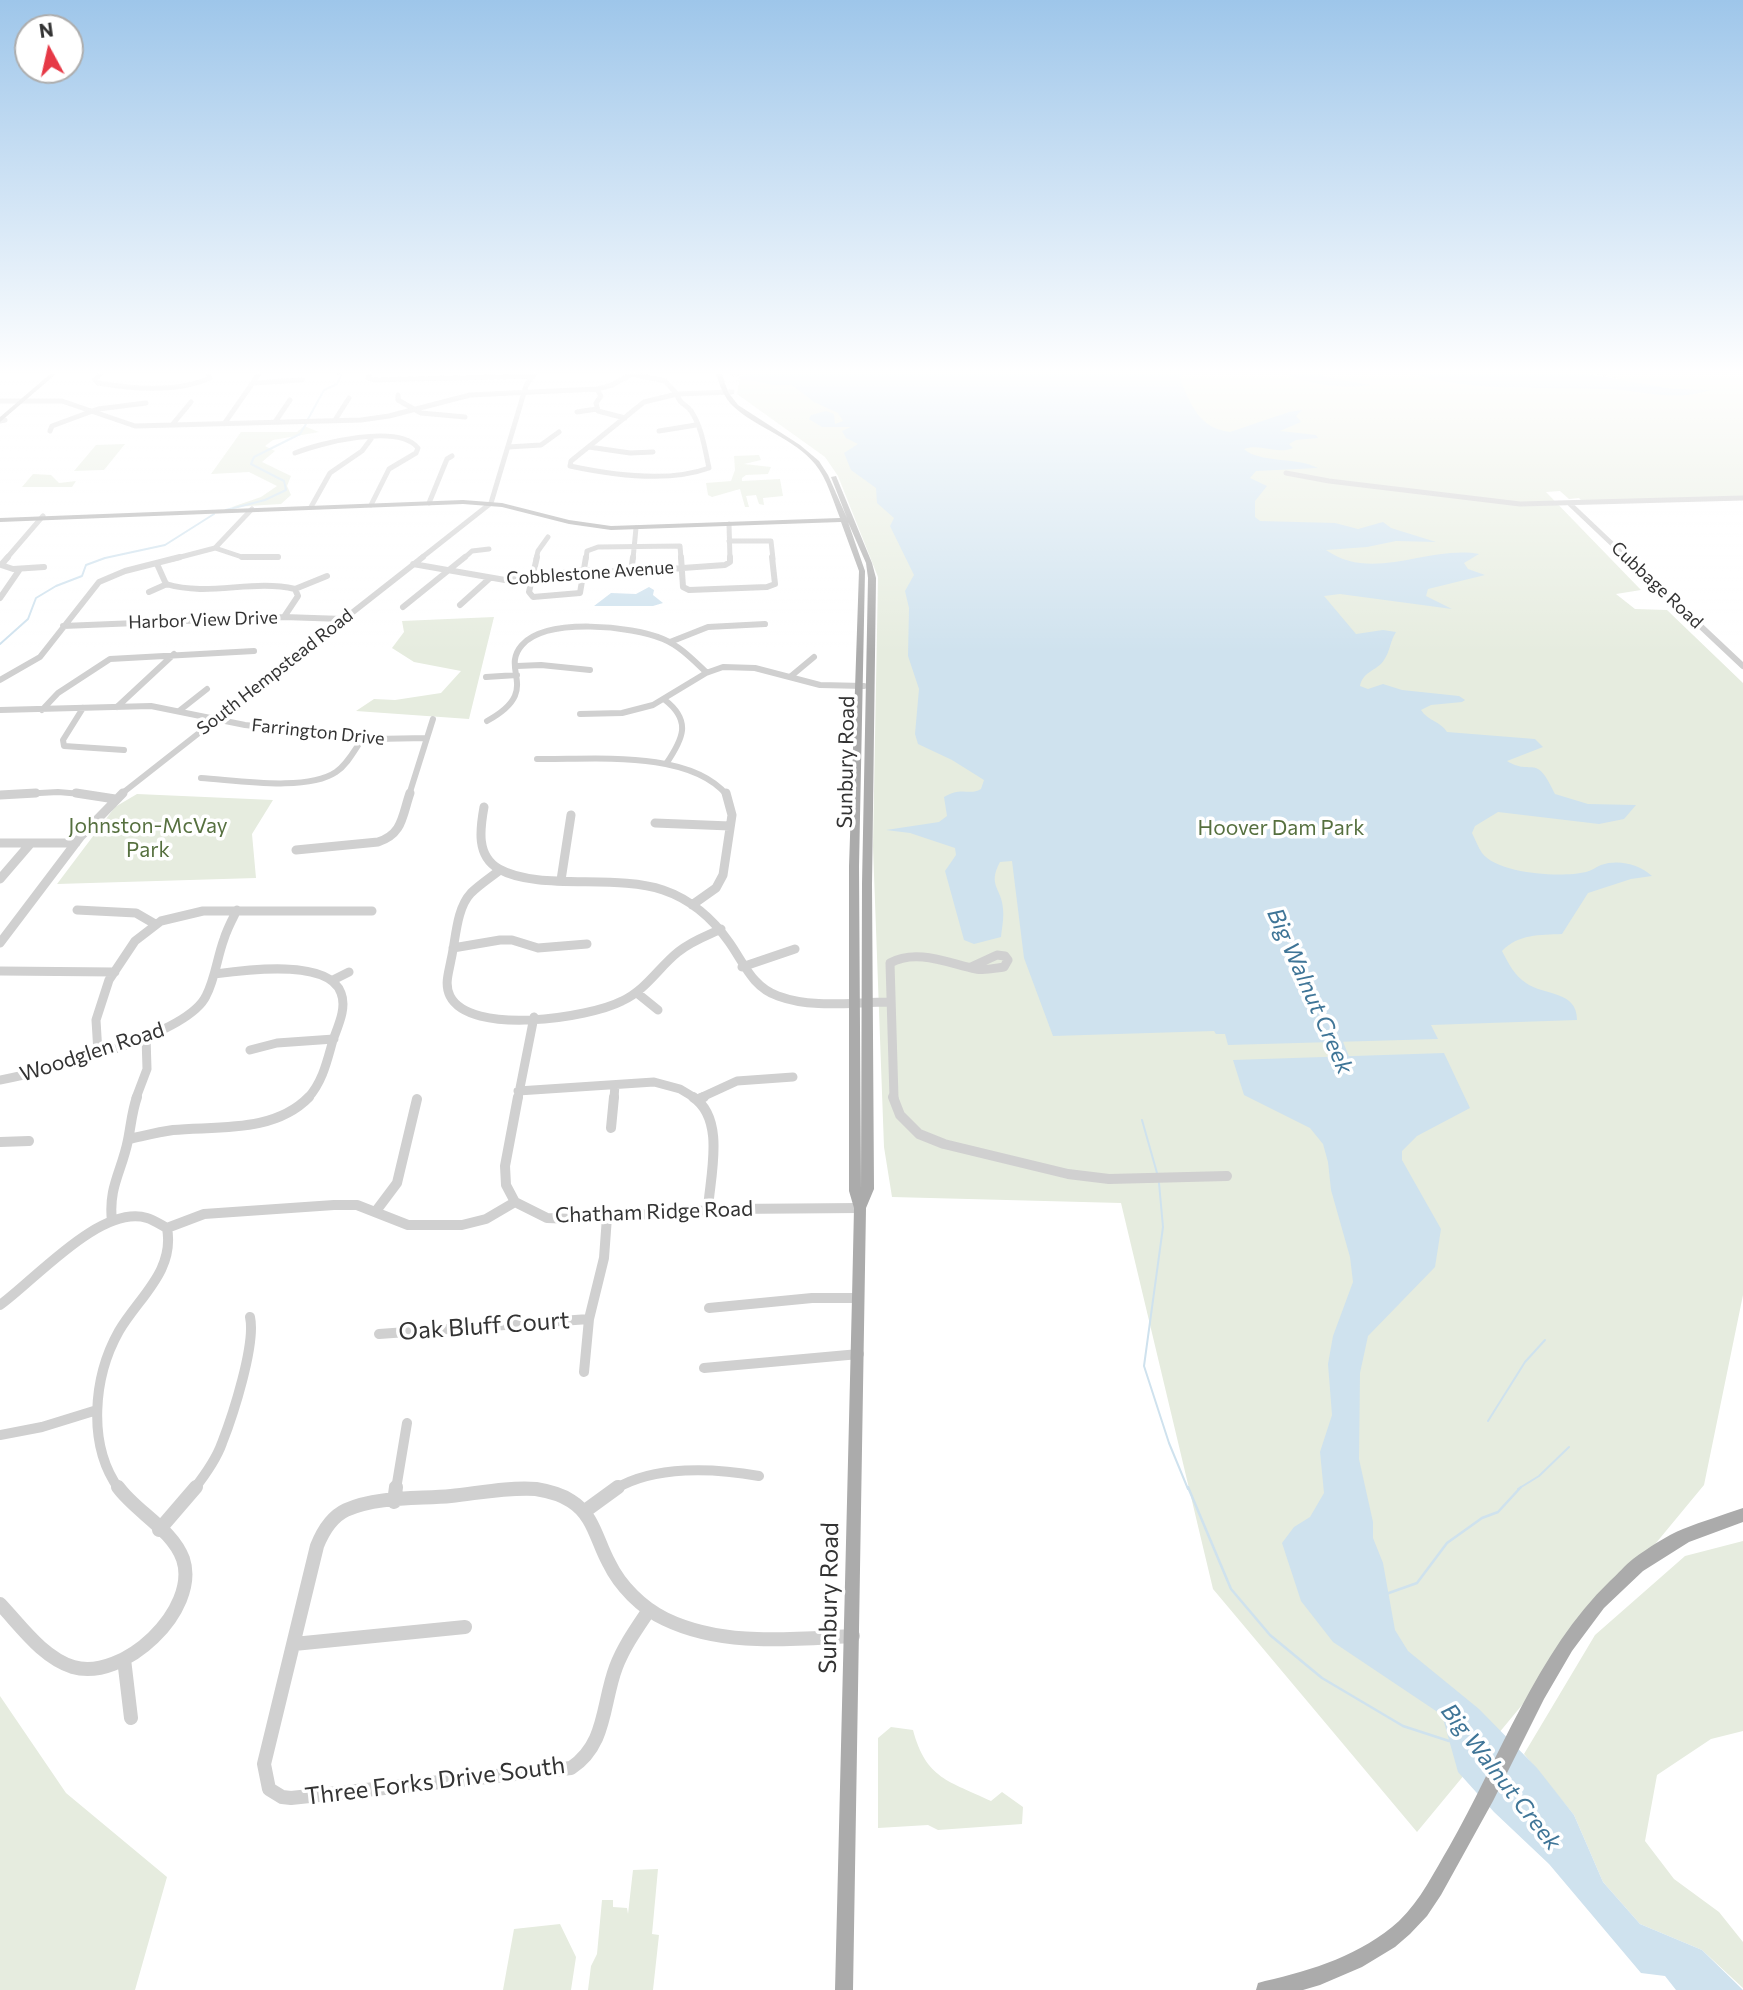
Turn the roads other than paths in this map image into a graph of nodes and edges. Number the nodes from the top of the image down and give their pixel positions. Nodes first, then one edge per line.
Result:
1 (339, 467) edge
2 (393, 467) edge
3 (444, 467) edge
4 (502, 467) edge
5 (580, 467) edge
6 (709, 467) edge
7 (819, 467) edge
8 (828, 467) edge
9 (1286, 473) dead end
10 (1743, 498) edge
11 (429, 503) junction
12 (491, 503) junction
13 (1570, 504) junction
14 (371, 505) junction
15 (311, 506) junction
16 (252, 509) junction
17 (43, 516) junction
18 (0, 520) edge
19 (848, 520) junction
20 (729, 524) junction
21 (636, 528) junction
22 (548, 537) dead end
23 (729, 541) junction
24 (634, 546) junction
25 (215, 548) junction
26 (489, 549) dead end
27 (278, 557) dead end
28 (157, 564) junction
29 (413, 564) junction
30 (44, 567) dead end
31 (682, 567) junction
32 (20, 569) junction
33 (583, 570) junction
34 (447, 571) junction
35 (631, 572) junction
36 (327, 576) dead end
37 (533, 577) junction
38 (491, 578) junction
39 (167, 584) junction
40 (295, 589) junction
41 (149, 592) dead end
42 (0, 598) edge
43 (460, 605) dead end
44 (403, 607) dead end
45 (284, 617) junction
46 (343, 618) junction
47 (765, 624) dead end
48 (63, 626) junction
49 (670, 642) junction
50 (254, 651) dead end
51 (174, 654) junction
52 (814, 657) dead end
53 (517, 666) junction
54 (1743, 666) edge
55 (590, 670) dead end
56 (706, 672) junction
57 (517, 675) junction
58 (486, 677) dead end
59 (790, 677) junction
60 (0, 680) edge
61 (865, 686) junction
62 (207, 689) dead end
63 (665, 700) junction
64 (117, 706) junction
65 (83, 708) junction
66 (0, 710) edge
67 (42, 710) junction
68 (179, 711) junction
69 (580, 714) dead end
70 (433, 719) dead end
71 (215, 720) junction
72 (487, 721) dead end
73 (363, 738) junction
74 (427, 738) junction
75 (124, 750) dead end
76 (537, 759) dead end
77 (666, 764) junction
78 (201, 778) dead end
79 (0, 795) edge
80 (115, 799) junction
81 (484, 807) dead end
82 (571, 815) dead end
83 (655, 823) dead end
84 (730, 826) junction
85 (0, 843) edge
86 (31, 843) junction
87 (76, 843) junction
88 (296, 850) dead end
89 (500, 870) junction
90 (0, 879) edge
91 (561, 880) junction
92 (692, 905) junction
93 (77, 910) dead end
94 (237, 910) junction
95 (372, 911) dead end
96 (155, 924) junction
97 (720, 929) junction
98 (0, 943) edge
99 (587, 944) dead end
100 (453, 948) junction
101 (795, 949) dead end
102 (742, 967) junction
103 (971, 967) dead end
104 (0, 971) edge
105 (115, 972) junction
106 (349, 972) dead end
107 (215, 974) junction
108 (334, 980) junction
109 (637, 993) junction
110 (861, 1002) junction
111 (889, 1002) junction
112 (658, 1010) dead end
113 (534, 1017) junction
114 (146, 1036) junction
115 (334, 1039) junction
116 (250, 1050) dead end
117 (99, 1053) junction
118 (793, 1077) dead end
119 (0, 1080) edge
120 (615, 1085) junction
121 (518, 1090) junction
122 (416, 1099) dead end
123 (699, 1099) junction
124 (611, 1128) dead end
125 (129, 1139) junction
126 (29, 1141) dead end
127 (0, 1142) edge
128 (1227, 1176) dead end
129 (515, 1202) junction
130 (860, 1208) junction
131 (708, 1209) junction
132 (376, 1211) junction
133 (607, 1217) junction
134 (112, 1221) junction
135 (167, 1228) junction
136 (859, 1298) junction
137 (0, 1305) edge
138 (709, 1308) dead end
139 (250, 1317) dead end
140 (589, 1318) junction
141 (379, 1334) dead end
142 (859, 1354) junction
143 (704, 1368) dead end
144 (584, 1372) dead end
145 (97, 1410) junction
146 (407, 1423) dead end
147 (0, 1434) edge
148 (759, 1475) dead end
149 (394, 1502) junction
150 (585, 1511) junction
151 (1743, 1515) edge
152 (159, 1530) junction
153 (0, 1604) edge
154 (649, 1609) junction
155 (465, 1628) dead end
156 (853, 1636) junction
157 (294, 1644) junction
158 (124, 1659) junction
159 (131, 1718) dead end
160 (1308, 1985) edge
161 (844, 1990) edge
162 (1265, 1990) edge

1 - 15 street
2 - 14 street
3 - 11 street
4 - 12 street
5 - 6 street
7 - 19 main road, Sunbury Road
8 - 19 main road, Sunbury Road
9 - 13 street
10 - 13 street
11 - 12 main road
11 - 14 main road
12 - 21 main road
12 - 29 street, South Hempstead Road
13 - 54 street, Cubbage Road
14 - 15 main road
15 - 16 main road
16 - 17 main road
16 - 25 street
17 - 18 main road
17 - 32 street
19 - 20 main road
19 - 61 main road, Sunbury Road
19 - 61 main road, Sunbury Road
20 - 21 main road
20 - 23 street, Cobblestone Avenue
21 - 24 street
22 - 37 street
23 - 31 street, Cobblestone Avenue
23 - 31 street
24 - 31 street
24 - 33 street
24 - 35 street
25 - 27 street
25 - 28 street
26 - 34 street
28 - 39 street
28 - 48 street
29 - 34 street, Cobblestone Avenue
29 - 46 street, South Hempstead Road
30 - 32 street
31 - 35 street, Cobblestone Avenue
32 - 42 street
33 - 35 street, Cobblestone Avenue
33 - 37 street, Cobblestone Avenue
33 - 37 street
34 - 38 street, Cobblestone Avenue
34 - 44 street
36 - 40 street
37 - 38 street, Cobblestone Avenue
38 - 43 street
39 - 40 street
39 - 41 street
40 - 45 street
45 - 46 street, Harbor View Drive
45 - 48 street, Harbor View Drive
46 - 71 street, South Hempstead Road
47 - 49 street
48 - 60 street
49 - 53 street
49 - 56 street
50 - 51 street
51 - 64 street
51 - 67 street
52 - 59 street
53 - 55 street
53 - 57 street
56 - 59 street
56 - 63 street
57 - 58 street
57 - 72 street
59 - 61 street
61 - 110 main road, Sunbury Road
61 - 110 main road, Sunbury Road
62 - 68 street
63 - 69 street
63 - 77 street
64 - 65 street, Farrington Drive
64 - 68 street, Farrington Drive
65 - 67 street, Farrington Drive
65 - 75 street
66 - 67 street, Farrington Drive
68 - 71 street, Farrington Drive
70 - 74 street
71 - 73 street, Farrington Drive
71 - 80 street, South Hempstead Road
73 - 74 street, Farrington Drive
73 - 78 street
74 - 88 street
76 - 77 street
77 - 84 street
79 - 80 street
80 - 87 street, South Hempstead Road
81 - 89 street
82 - 91 street
83 - 84 street
84 - 92 street
85 - 86 street
86 - 87 street
86 - 90 street
87 - 98 street, South Hempstead Road
89 - 91 street
89 - 100 street
91 - 92 street
92 - 97 street
93 - 96 street
94 - 95 street
94 - 96 street
94 - 107 street, Woodglen Road
96 - 105 street
97 - 102 street
97 - 109 street
99 - 100 street
100 - 113 street
101 - 102 street
102 - 110 street
103 - 111 street
104 - 105 street
105 - 117 street
106 - 108 street
107 - 108 street
107 - 114 street, Woodglen Road
108 - 115 street
109 - 112 street
109 - 113 street
110 - 111 street
110 - 130 main road, Sunbury Road
110 - 130 main road, Sunbury Road
111 - 128 street
113 - 121 street
114 - 117 street, Woodglen Road
114 - 125 street
115 - 116 street
115 - 125 street
117 - 119 street, Woodglen Road
118 - 123 street
120 - 121 street
120 - 123 street
120 - 124 street
121 - 129 street
122 - 132 street
123 - 131 street
125 - 134 street
126 - 127 street
129 - 132 street
129 - 133 street, Chatham Ridge Road
130 - 131 street, Chatham Ridge Road
130 - 136 main road, Sunbury Road
131 - 133 street, Chatham Ridge Road
132 - 135 street
133 - 140 street
134 - 135 street
134 - 137 street
135 - 145 street
136 - 138 street
136 - 142 main road, Sunbury Road
139 - 152 street
140 - 141 street, Oak Bluff Court
140 - 144 street
142 - 143 street
142 - 156 main road, Sunbury Road
145 - 147 street
145 - 152 street
146 - 149 street
148 - 150 street
149 - 150 street, Three Forks Drive South
149 - 157 street, Three Forks Drive South
150 - 154 street
151 - 160 main road
152 - 158 street
153 - 158 street
154 - 156 street
154 - 157 street, Three Forks Drive South
155 - 157 street
156 - 161 main road, Sunbury Road
158 - 159 street
160 - 162 main road

